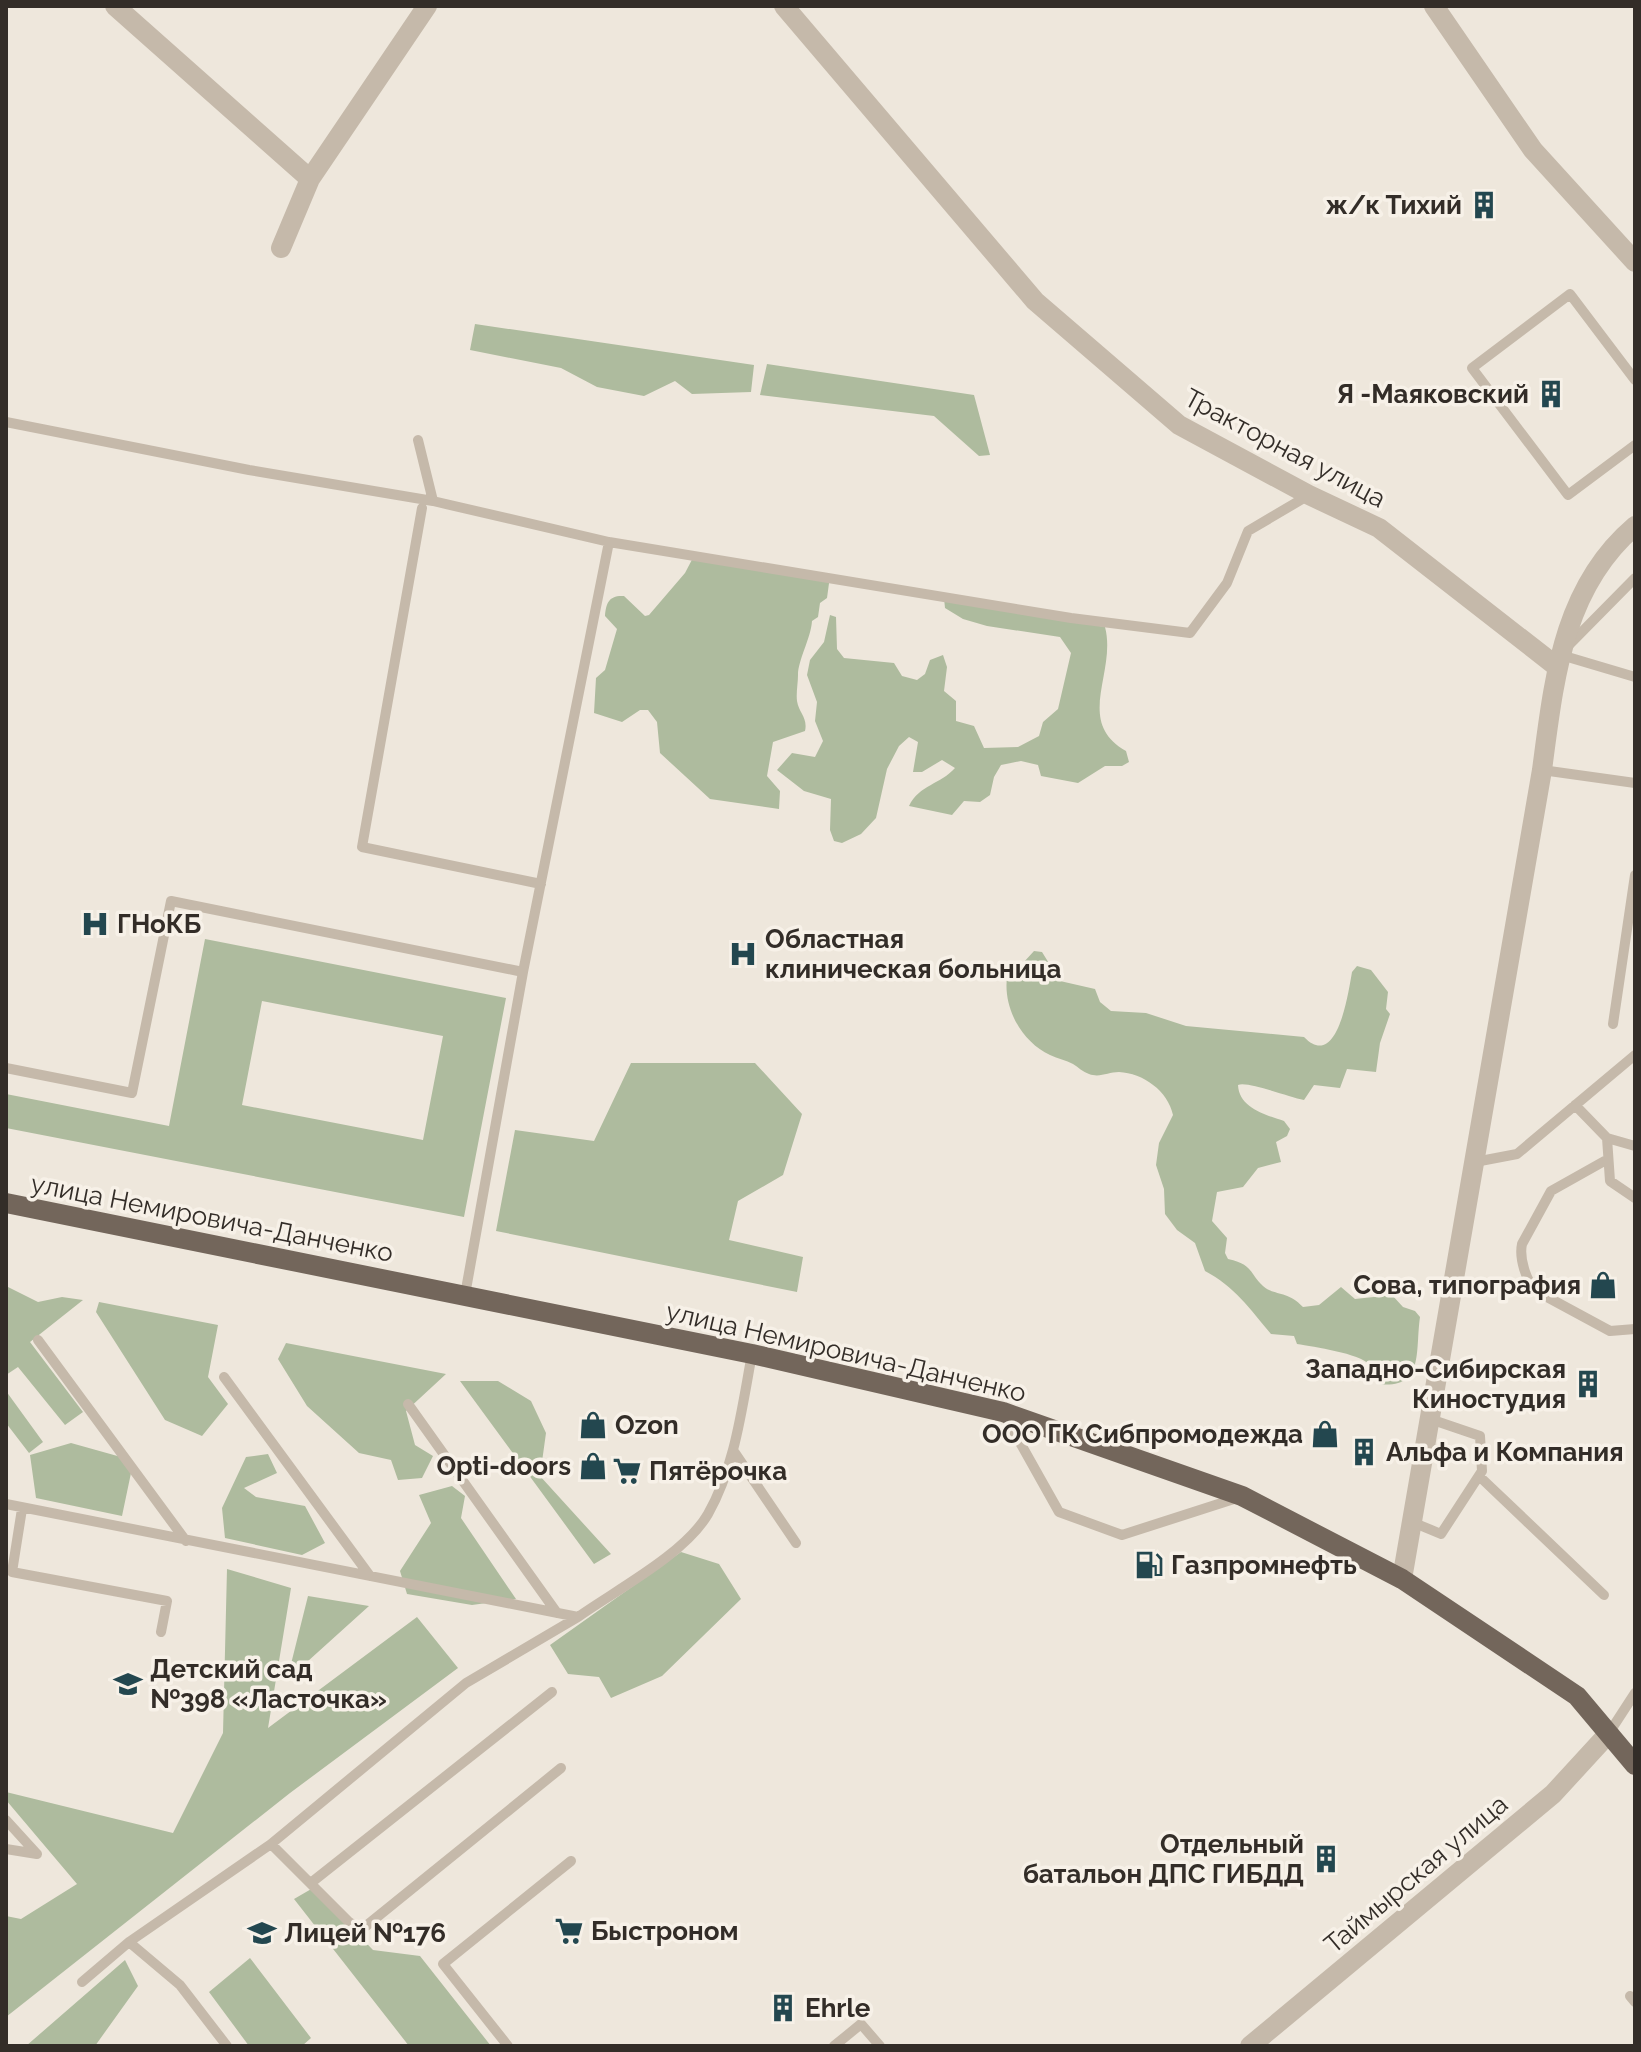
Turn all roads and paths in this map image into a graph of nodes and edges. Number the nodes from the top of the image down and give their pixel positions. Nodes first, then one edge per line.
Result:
1 (115, 6) edge
2 (427, 6) edge
3 (784, 6) edge
4 (1434, 6) edge
5 (310, 179) junction
6 (281, 248) dead end
7 (1635, 262) edge
8 (1635, 380) edge
9 (6, 422) edge
10 (418, 440) dead end
11 (1635, 445) edge
12 (1309, 495) junction
13 (433, 501) junction
14 (422, 508) dead end
15 (1635, 526) edge
16 (609, 542) junction
17 (1635, 578) edge
18 (1557, 660) junction
19 (1635, 677) edge
20 (1542, 770) junction
21 (1635, 783) edge
22 (1635, 875) edge
23 (541, 884) junction
24 (523, 972) junction
25 (1613, 1024) dead end
26 (1635, 1055) edge
27 (6, 1068) edge
28 (1575, 1105) junction
29 (1607, 1138) junction
30 (1635, 1146) edge
31 (1608, 1159) junction
32 (1475, 1162) junction
33 (1635, 1198) edge
34 (6, 1203) edge
35 (465, 1295) junction
36 (1635, 1329) edge
37 (38, 1340) dead end
38 (752, 1354) junction
39 (224, 1377) dead end
40 (408, 1404) dead end
41 (1003, 1412) junction
42 (1430, 1419) junction
43 (733, 1450) junction
44 (1479, 1476) junction
45 (1242, 1496) junction
46 (6, 1504) edge
47 (22, 1509) junction
48 (1412, 1522) junction
49 (186, 1541) junction
50 (796, 1543) dead end
51 (370, 1576) junction
52 (1402, 1579) junction
53 (1604, 1595) dead end
54 (557, 1613) junction
55 (578, 1617) junction
56 (161, 1632) dead end
57 (552, 1692) dead end
58 (1635, 1693) edge
59 (1609, 1733) junction
60 (1635, 1765) edge
61 (561, 1768) dead end
62 (6, 1820) edge
63 (271, 1844) junction
64 (6, 1849) edge
65 (571, 1861) dead end
66 (312, 1882) junction
67 (129, 1942) junction
68 (82, 1982) dead end
69 (227, 2046) edge
70 (508, 2046) edge
71 (834, 2046) edge
72 (880, 2046) edge
73 (1250, 2046) edge

1 - 5 street
2 - 5 street
3 - 12 street, Тракторная улица
4 - 7 street
5 - 6 street
8 - 11 lane
9 - 13 lane
10 - 13 lane
12 - 16 lane
12 - 18 street, Тракторная улица
13 - 16 lane
14 - 23 lane
15 - 18 street
16 - 23 lane
17 - 18 lane
18 - 19 lane
18 - 20 street
20 - 21 lane
20 - 32 street
22 - 25 lane
23 - 24 lane
24 - 27 lane
24 - 35 lane
26 - 28 lane
28 - 29 lane
28 - 32 lane
29 - 30 lane
29 - 31 lane
31 - 33 lane
31 - 36 lane
32 - 42 street
34 - 35 main road, улица Немировича-Данченко
35 - 38 main road, улица Немировича-Данченко
37 - 49 lane
38 - 41 main road, улица Немировича-Данченко
38 - 43 lane
39 - 51 lane
40 - 54 lane
41 - 45 main road, улица Немировича-Данченко
41 - 45 lane
42 - 44 lane
42 - 48 street
43 - 50 lane
43 - 55 lane
44 - 48 lane
44 - 53 lane
45 - 52 main road, улица Немировича-Данченко
46 - 47 lane
47 - 49 lane
47 - 56 lane
48 - 52 street
49 - 51 lane
51 - 54 lane
52 - 59 main road, улица Немировича-Данченко
54 - 55 lane
55 - 63 lane
57 - 66 lane
58 - 59 lane
59 - 60 main road, улица Немировича-Данченко
59 - 73 street, Таймырская улица
61 - 66 lane
62 - 64 lane
63 - 66 lane
63 - 67 lane
65 - 70 lane
67 - 68 lane
67 - 69 lane
71 - 72 lane

